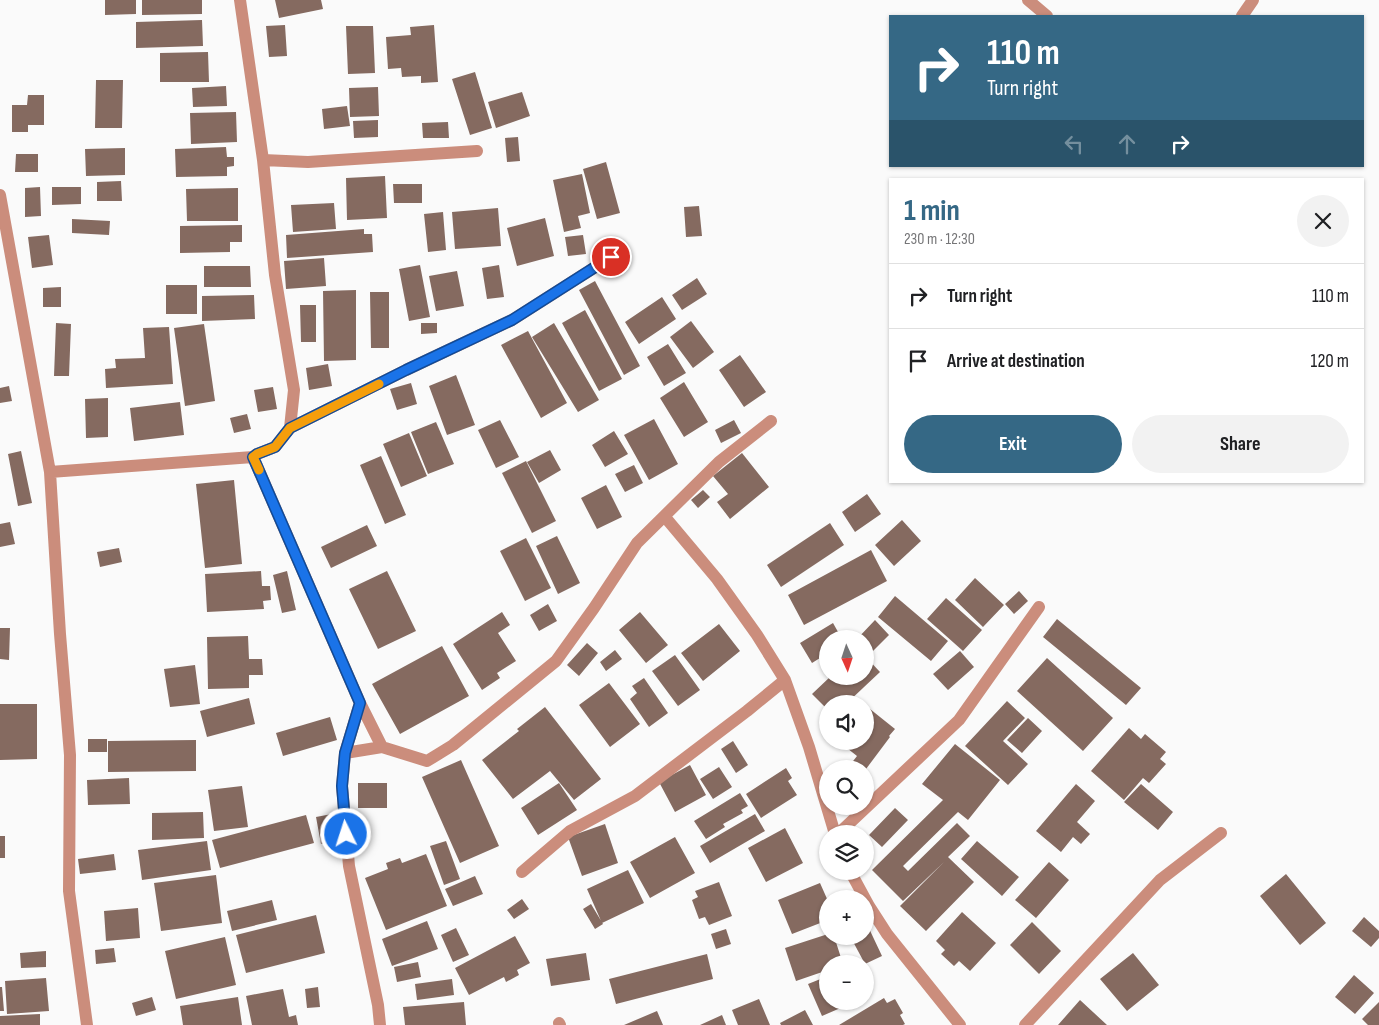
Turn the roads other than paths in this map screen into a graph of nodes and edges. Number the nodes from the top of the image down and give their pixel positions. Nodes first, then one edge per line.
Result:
1 (240, 0) edge
2 (1028, 0) edge
3 (1253, 0) edge
4 (1047, 15) edge
5 (1243, 15) edge
6 (477, 151) dead end
7 (263, 160) junction
8 (0, 194) edge
9 (611, 257) dead end
10 (771, 421) dead end
11 (290, 428) junction
12 (253, 457) junction
13 (50, 472) junction
14 (665, 517) junction
15 (1038, 607) dead end
16 (785, 680) junction
17 (360, 703) junction
18 (382, 747) junction
19 (345, 753) junction
20 (834, 825) edge
21 (847, 825) edge
22 (1221, 833) dead end
23 (522, 872) dead end
24 (855, 880) edge
25 (87, 1025) edge
26 (380, 1025) edge
27 (960, 1025) edge
28 (1025, 1025) edge

1 - 7 street
2 - 4 street
3 - 5 street
6 - 7 street
7 - 11 street
8 - 13 street
9 - 11 street
10 - 14 street
11 - 12 street
12 - 13 street
12 - 17 street
13 - 25 street
14 - 16 street
14 - 18 street
15 - 21 street
16 - 20 street
16 - 23 street
17 - 18 street
17 - 19 street
18 - 19 street
19 - 26 street
22 - 28 street
24 - 27 street

